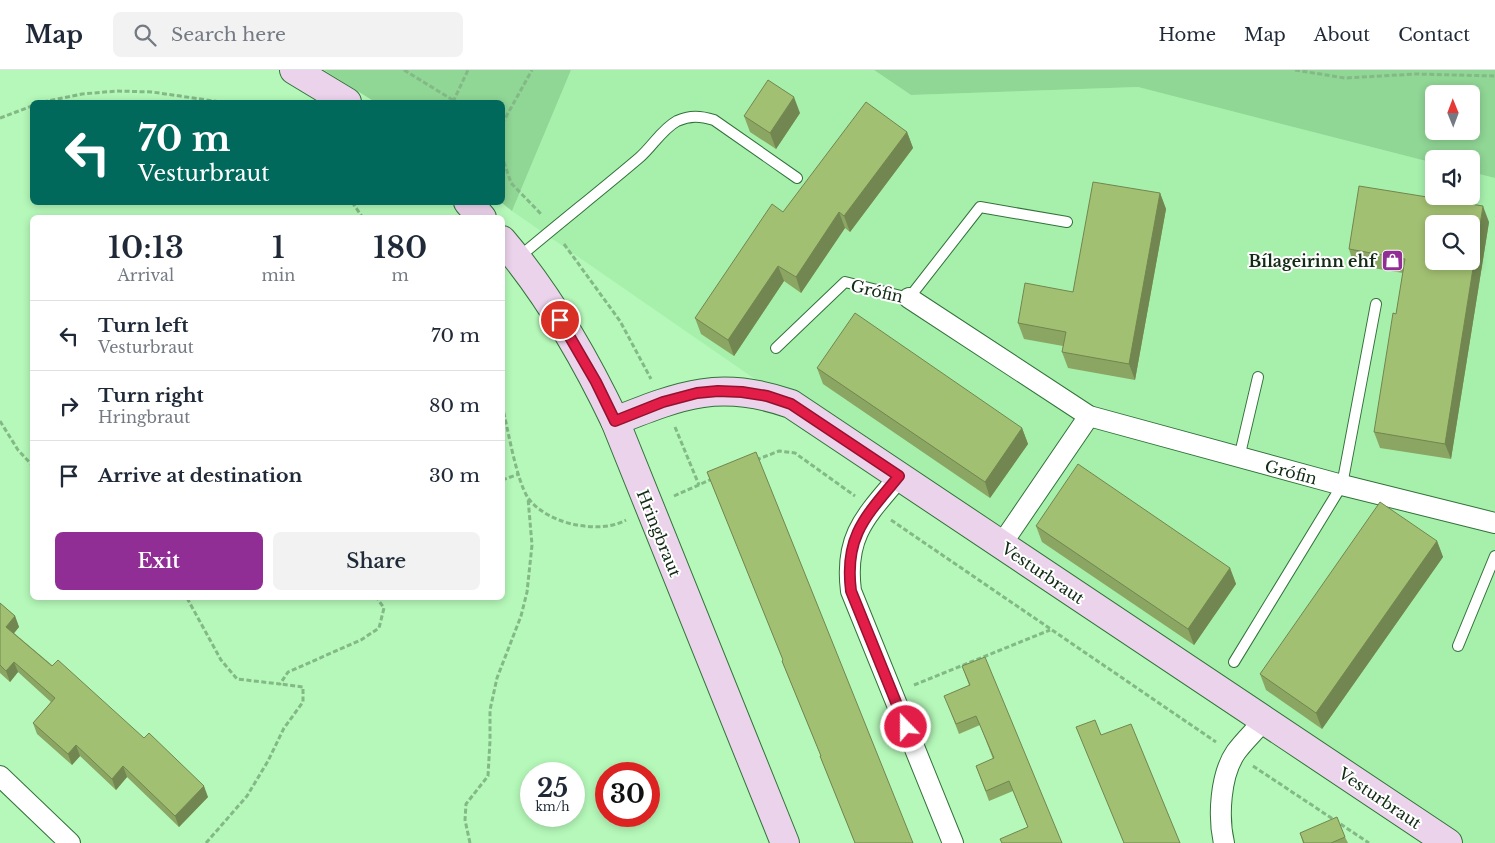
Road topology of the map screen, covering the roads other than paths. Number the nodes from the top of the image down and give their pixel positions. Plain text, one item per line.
1 (294, 70) edge
2 (344, 100) edge
3 (797, 178) dead end
4 (471, 205) edge
5 (479, 215) edge
6 (1067, 222) dead end
7 (510, 249) edge
8 (909, 298) junction
9 (1376, 304) dead end
10 (776, 348) dead end
11 (1258, 377) dead end
12 (1089, 416) junction
13 (615, 421) junction
14 (1239, 458) junction
15 (899, 476) junction
16 (1342, 485) junction
17 (1495, 523) edge
18 (1001, 545) junction
19 (1495, 556) edge
20 (1458, 646) dead end
21 (1234, 662) dead end
22 (1264, 720) junction
23 (0, 776) edge
24 (70, 843) edge
25 (785, 843) edge
26 (953, 843) edge
27 (1224, 843) edge
28 (1448, 843) edge

1 - 2 street
3 - 7 lane
4 - 5 street
6 - 8 lane
7 - 13 street, Hringbraut
8 - 10 lane, Grófin
8 - 12 street, Grófin
9 - 16 lane
11 - 14 lane
12 - 14 street, Grófin
12 - 18 street
13 - 15 street, Vesturbraut
13 - 25 street, Hringbraut
14 - 16 street, Grófin
15 - 18 street, Vesturbraut
15 - 26 street
16 - 17 street, Grófin
16 - 21 lane
18 - 22 street, Vesturbraut
19 - 20 lane
22 - 27 street
22 - 28 street, Vesturbraut
23 - 24 street

